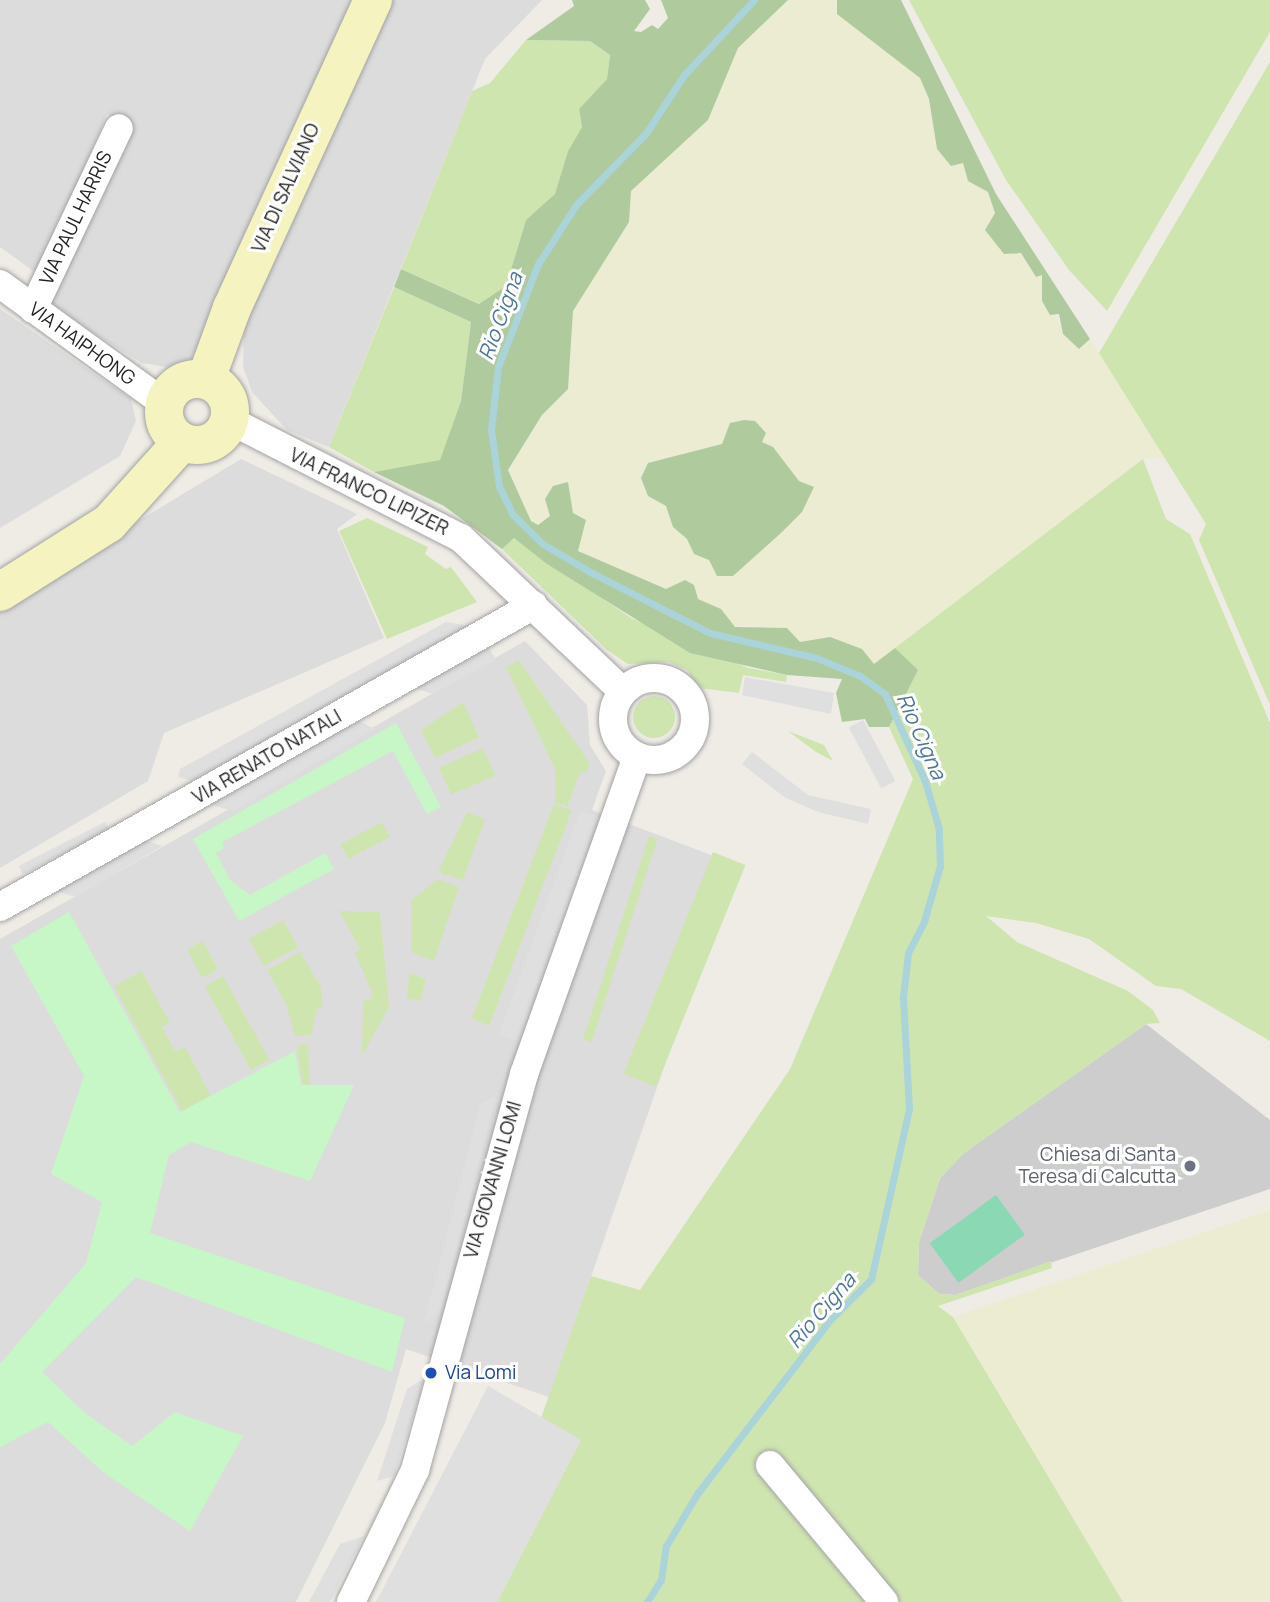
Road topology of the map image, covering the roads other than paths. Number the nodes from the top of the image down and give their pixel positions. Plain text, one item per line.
1 (373, 0) edge
2 (119, 128) dead end
3 (0, 284) edge
4 (33, 309) junction
5 (206, 379) junction
6 (165, 404) junction
7 (229, 420) junction
8 (182, 442) junction
9 (0, 592) edge
10 (534, 605) junction
11 (622, 691) junction
12 (637, 757) junction
13 (0, 907) edge
14 (770, 1465) dead end
15 (351, 1602) edge
16 (884, 1602) edge

1 - 5 street, VIA DI SALVIANO
2 - 4 street, VIA PAUL HARRIS
3 - 4 street, VIA HAIPHONG
4 - 6 street, VIA HAIPHONG
5 - 6 street
5 - 7 street
6 - 8 street
7 - 8 street
7 - 10 street, VIA FRANCO LIPIZER
8 - 9 street
10 - 11 street, VIA FRANCO LIPIZER
10 - 13 street, VIA RENATO NATALI
11 - 12 street
11 - 12 street
12 - 15 street, VIA GIOVANNI LOMI
14 - 16 street

